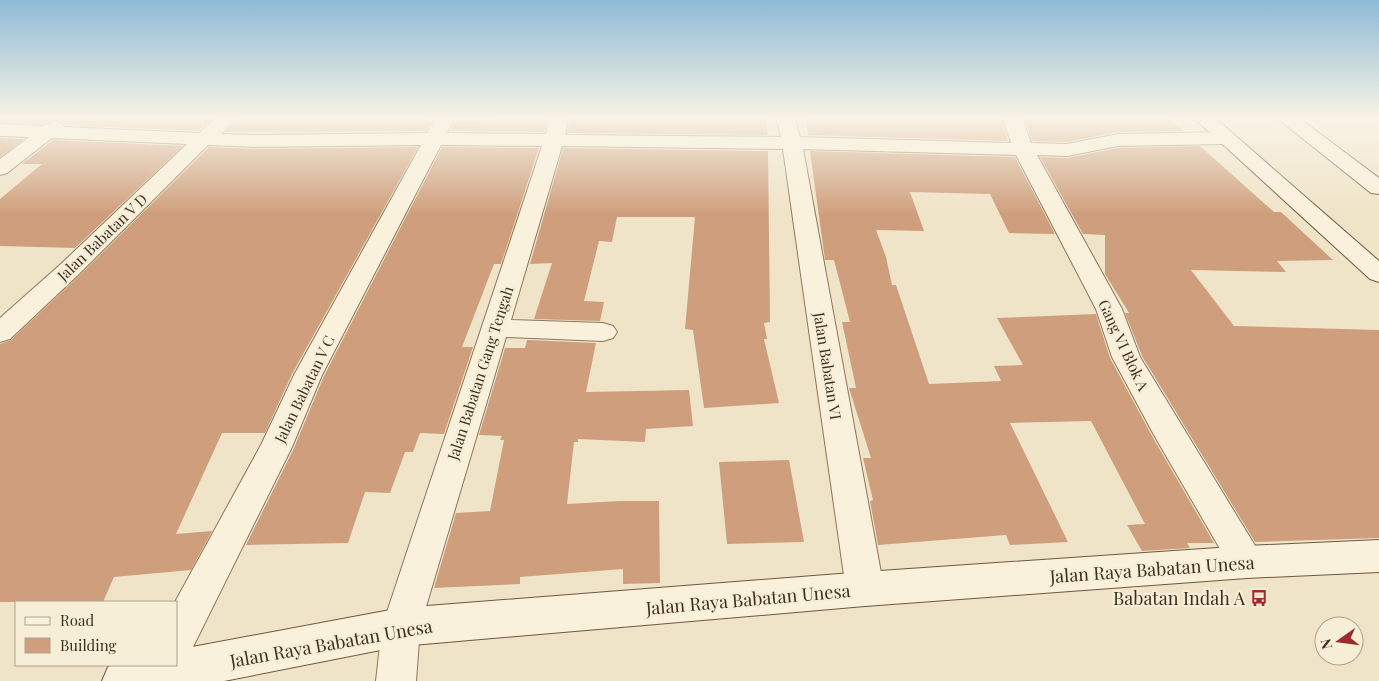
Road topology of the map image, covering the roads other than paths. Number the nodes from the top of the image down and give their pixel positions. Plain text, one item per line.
1 (24, 150) edge
2 (192, 150) edge
3 (428, 150) edge
4 (550, 150) edge
5 (791, 150) edge
6 (1024, 150) edge
7 (1237, 150) edge
8 (1328, 150) edge
9 (0, 169) edge
10 (1379, 188) edge
11 (1379, 274) edge
12 (494, 328) junction
13 (603, 332) dead end
14 (0, 333) edge
15 (1379, 556) edge
16 (1247, 562) junction
17 (865, 589) junction
18 (401, 627) junction
19 (178, 636) edge
20 (148, 673) edge
21 (396, 681) edge

1 - 9 street
2 - 14 street, Jalan Babatan V D
3 - 19 street, Jalan Babatan V C
4 - 12 street, Jalan Babatan Gang Tengah
5 - 17 street, Jalan Babatan VI
6 - 16 street, Gang VI Blok A
7 - 11 street
8 - 10 street
12 - 13 street
12 - 18 street, Jalan Babatan Gang Tengah
15 - 16 street, Jalan Raya Babatan Unesa
16 - 17 street, Jalan Raya Babatan Unesa
17 - 18 street, Jalan Raya Babatan Unesa
18 - 20 street, Jalan Raya Babatan Unesa
18 - 21 street, Jalan Babatan Gang Tengah

